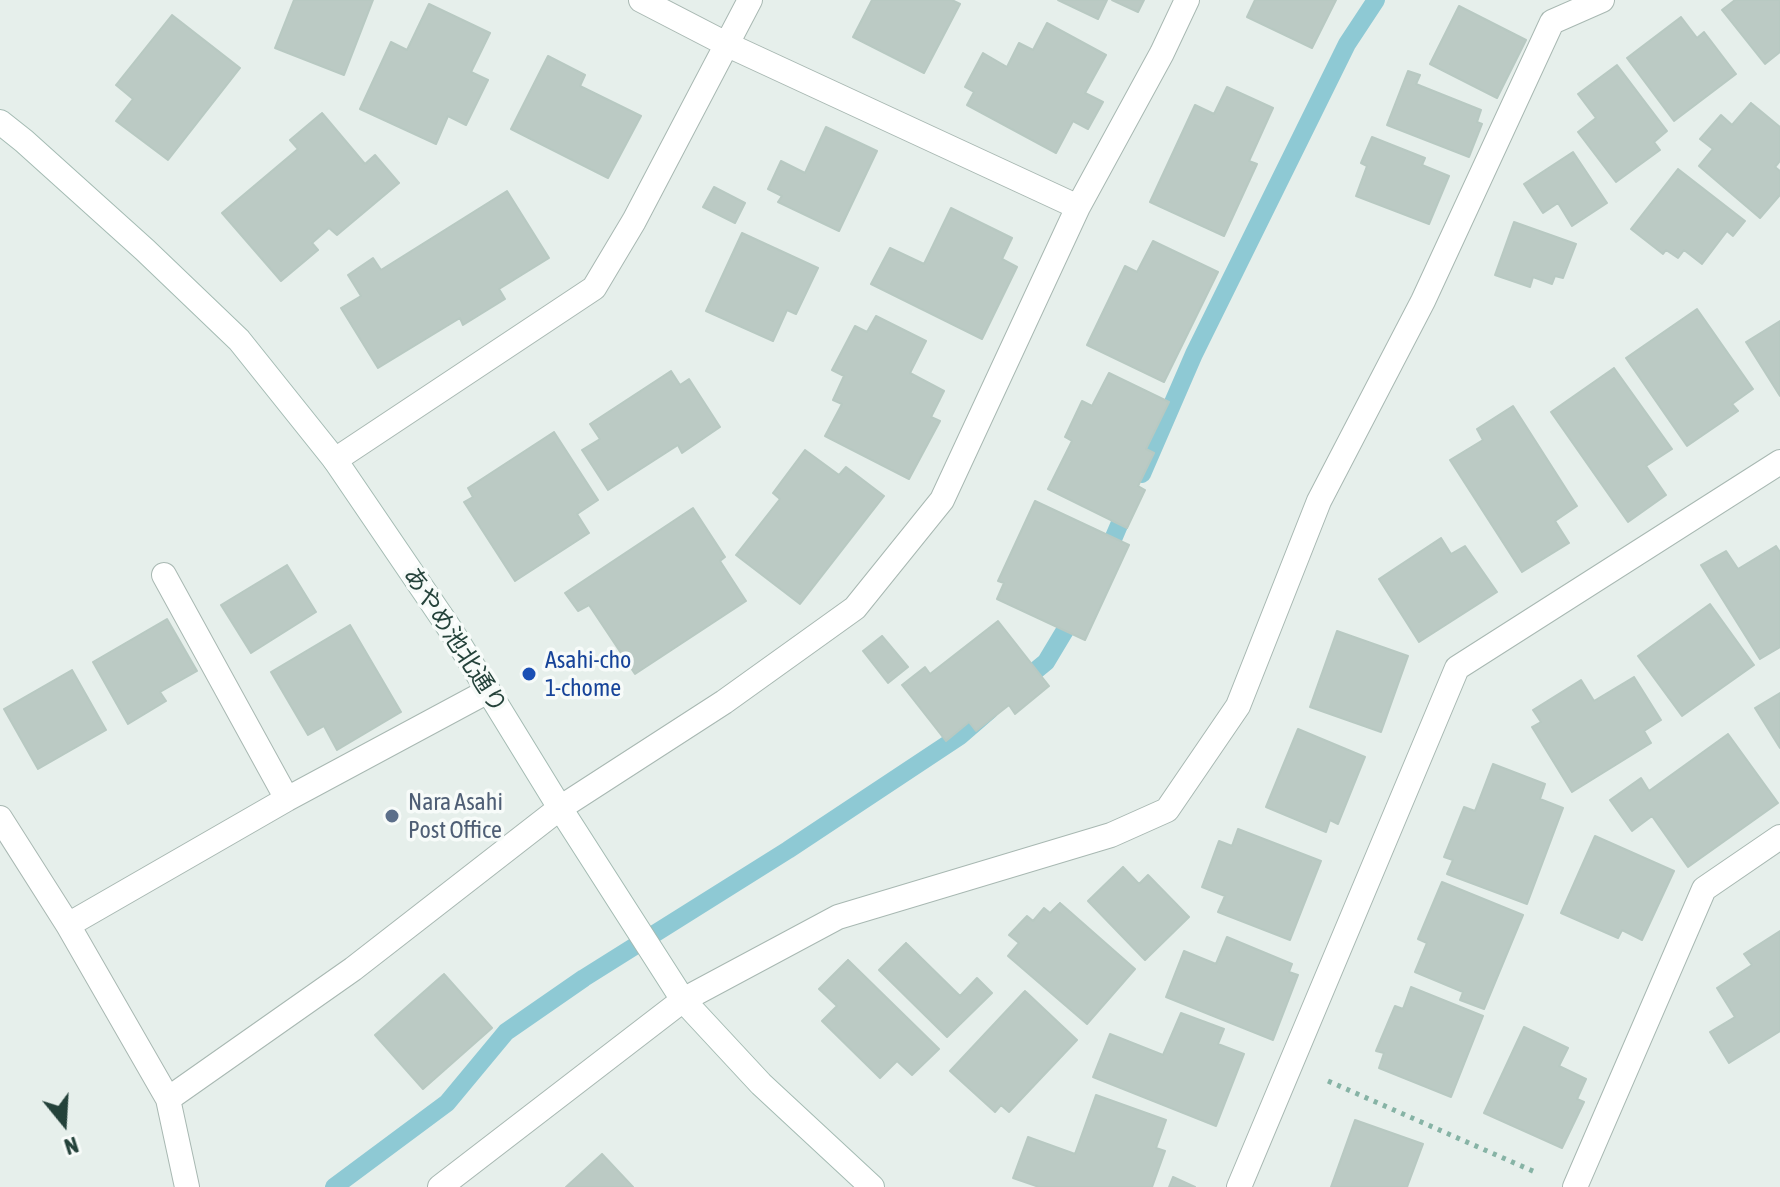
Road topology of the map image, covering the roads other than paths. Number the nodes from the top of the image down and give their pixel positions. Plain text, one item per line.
1 (641, 0) edge
2 (750, 0) edge
3 (1187, 0) edge
4 (1602, 0) edge
5 (728, 45) junction
6 (0, 122) edge
7 (1078, 207) junction
8 (335, 460) junction
9 (1780, 462) edge
10 (164, 575) dead end
11 (488, 691) junction
12 (287, 799) junction
13 (560, 808) junction
14 (0, 818) edge
15 (1780, 837) edge
16 (68, 925) junction
17 (683, 1000) junction
18 (168, 1099) junction
19 (187, 1187) edge
20 (440, 1187) edge
21 (872, 1187) edge
22 (1239, 1187) edge
23 (1575, 1187) edge

1 - 5 street
2 - 5 street
3 - 7 street
4 - 17 street
5 - 7 street
5 - 8 street
6 - 8 street, あやめ池北通り
7 - 13 street
8 - 11 street, あやめ池北通り
9 - 22 street
10 - 12 street
11 - 12 street
11 - 13 street, あやめ池北通り
12 - 16 street
13 - 17 street, あやめ池北通り
13 - 18 street
14 - 16 street
15 - 23 street
16 - 18 street
17 - 20 street
17 - 21 street, あやめ池北通り
18 - 19 street

